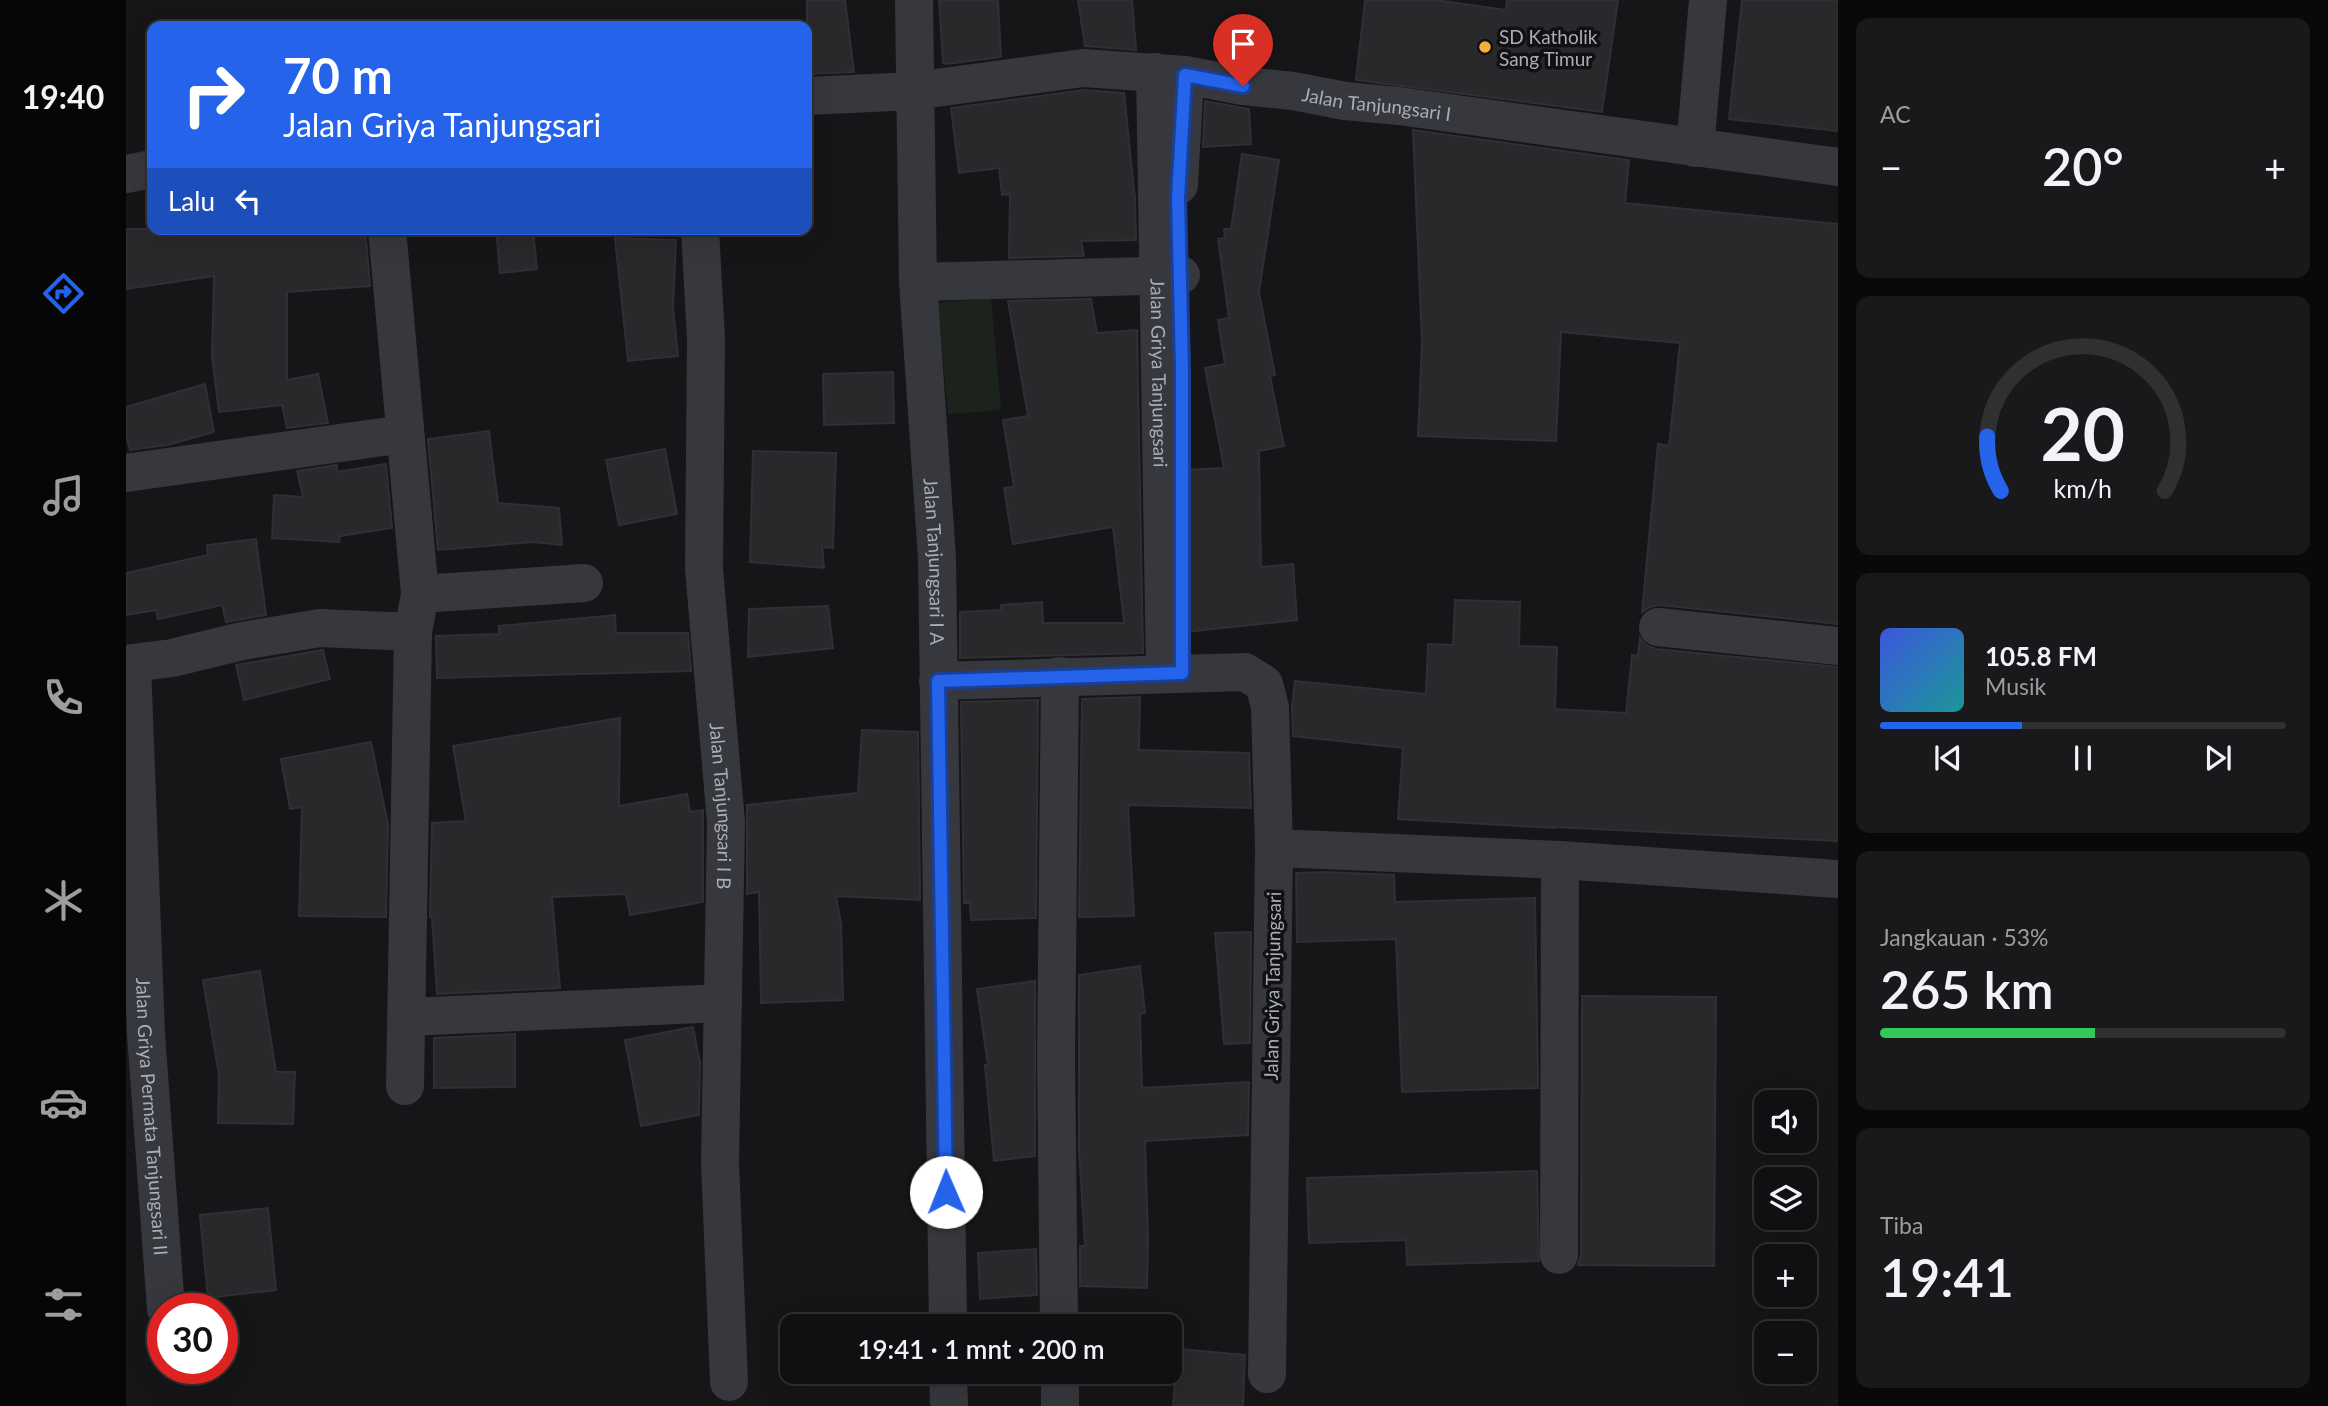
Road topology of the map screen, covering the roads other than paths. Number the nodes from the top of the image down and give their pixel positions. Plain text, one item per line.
1 (914, 0) edge
2 (1708, 0) edge
3 (1170, 74) junction
4 (914, 92) junction
5 (812, 96) edge
6 (1695, 148) junction
7 (1838, 167) edge
8 (147, 170) edge
9 (126, 174) edge
10 (387, 235) edge
11 (700, 235) edge
12 (1169, 275) junction
13 (918, 282) junction
14 (404, 435) junction
15 (126, 473) edge
16 (584, 583) dead end
17 (420, 594) junction
18 (1658, 627) dead end
19 (413, 632) junction
20 (1838, 646) edge
21 (129, 664) edge
22 (1174, 673) junction
23 (1060, 676) junction
24 (938, 681) junction
25 (1274, 848) junction
26 (1560, 860) junction
27 (1838, 879) edge
28 (723, 1003) junction
29 (406, 1017) junction
30 (405, 1086) dead end
31 (1559, 1255) dead end
32 (165, 1293) edge
33 (948, 1314) edge
34 (1059, 1314) edge
35 (1267, 1374) dead end
36 (730, 1382) dead end
37 (948, 1384) edge
38 (1060, 1384) edge
39 (949, 1406) edge
40 (1060, 1406) edge

1 - 4 street, Jalan Tanjungsari I A
2 - 6 street
3 - 4 street, Jalan Tanjungsari I
3 - 6 street, Jalan Tanjungsari I
3 - 12 street, Jalan Griya Tanjungsari
4 - 5 street, Jalan Tanjungsari I
4 - 13 street, Jalan Tanjungsari I A
6 - 7 street, Jalan Tanjungsari I
8 - 9 street
10 - 14 street
11 - 28 street, Jalan Tanjungsari I B
12 - 13 street
12 - 22 street, Jalan Griya Tanjungsari
13 - 24 street, Jalan Tanjungsari I A
14 - 15 street
14 - 17 street
16 - 17 street
17 - 19 street
18 - 20 street
19 - 21 street, Jalan Griya Permata Tanjungsari II
19 - 29 street
21 - 32 street, Jalan Griya Permata Tanjungsari II
22 - 23 street, Jalan Griya Tanjungsari
22 - 25 street, Jalan Griya Tanjungsari
23 - 24 street, Jalan Griya Tanjungsari
23 - 34 street
24 - 33 street, Jalan Tanjungsari I A
25 - 26 street
25 - 35 street, Jalan Griya Tanjungsari
26 - 27 street
26 - 31 street
28 - 29 street
28 - 36 street, Jalan Tanjungsari I B
29 - 30 street
37 - 39 street
38 - 40 street

